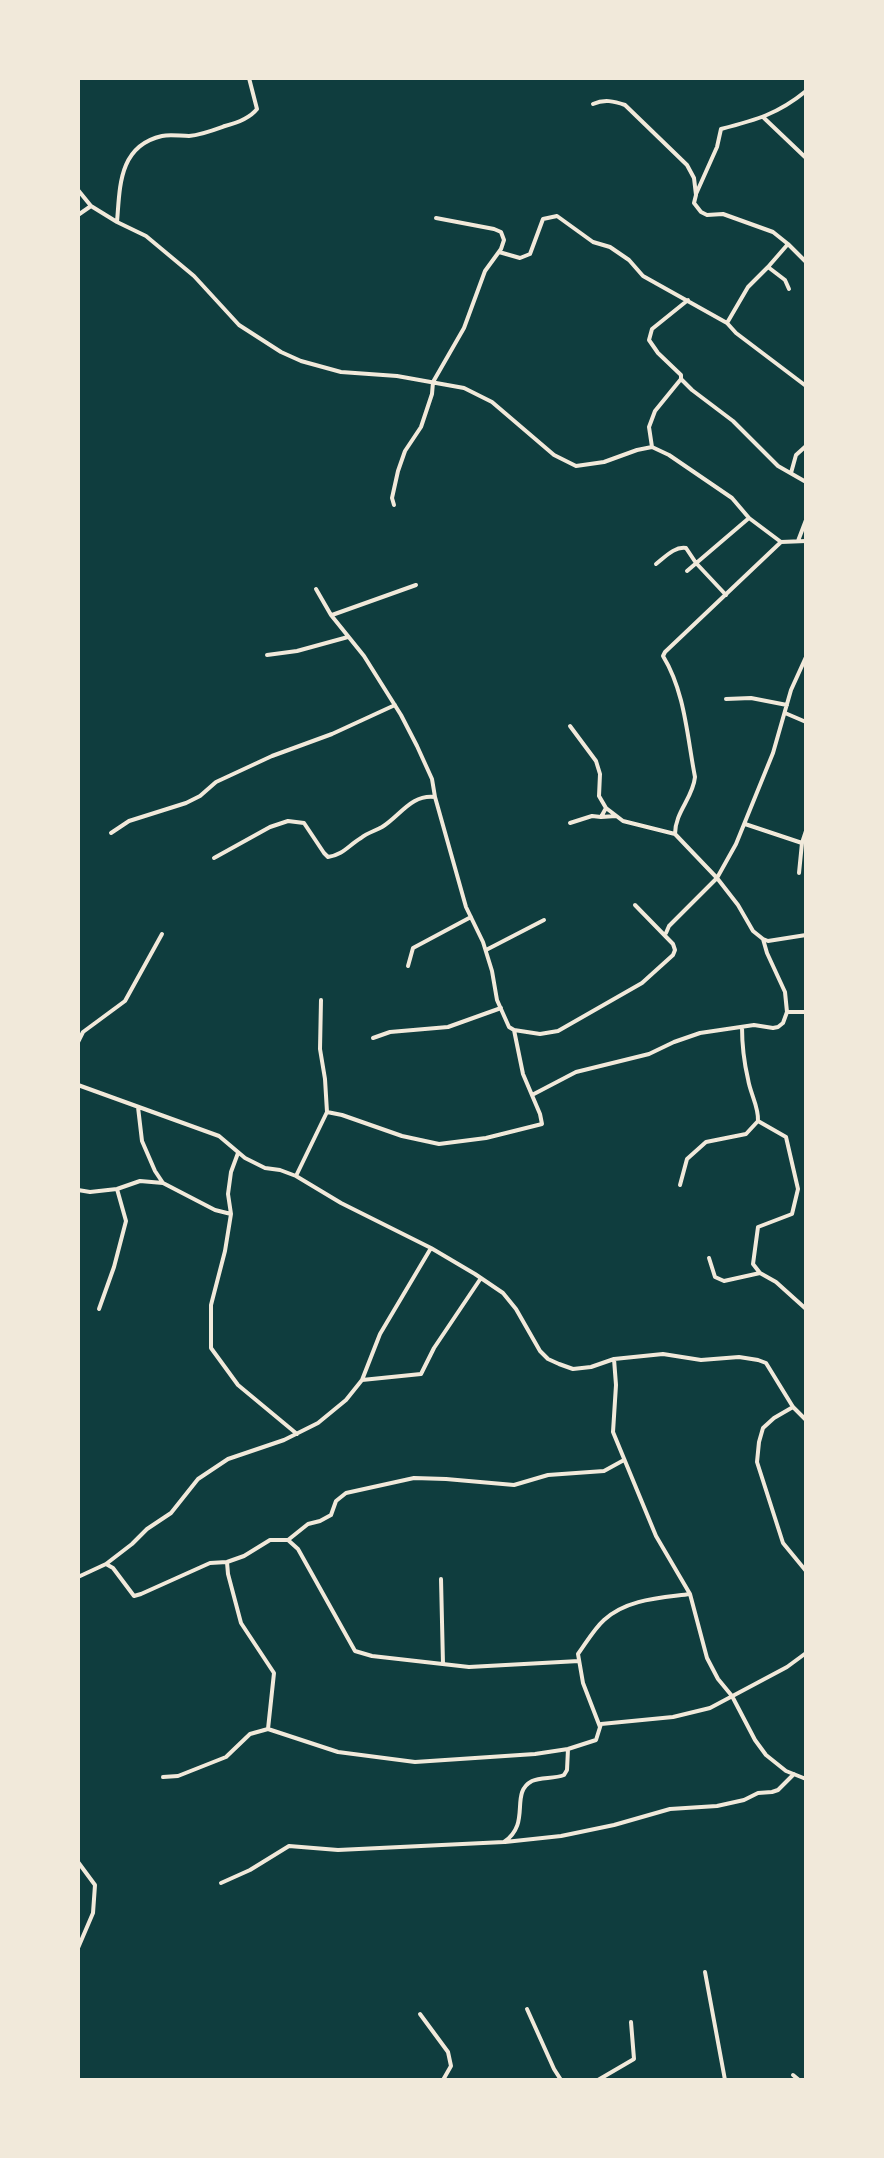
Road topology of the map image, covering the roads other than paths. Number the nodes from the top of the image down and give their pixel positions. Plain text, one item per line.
1 (249, 78) edge
2 (806, 91) edge
3 (593, 104) dead end
4 (764, 118) junction
5 (806, 158) edge
6 (78, 190) edge
7 (696, 195) junction
8 (91, 206) junction
9 (78, 214) edge
10 (436, 218) dead end
11 (117, 222) junction
12 (788, 244) junction
13 (499, 252) junction
14 (806, 262) edge
15 (768, 267) junction
16 (789, 290) dead end
17 (688, 300) junction
18 (727, 323) junction
19 (681, 379) junction
20 (433, 382) junction
21 (806, 386) edge
22 (806, 446) edge
23 (652, 447) junction
24 (791, 473) junction
25 (806, 482) edge
26 (394, 505) dead end
27 (749, 518) junction
28 (806, 520) edge
29 (798, 541) junction
30 (806, 541) edge
31 (781, 542) junction
32 (696, 563) junction
33 (656, 564) dead end
34 (687, 571) dead end
35 (416, 585) dead end
36 (316, 590) dead end
37 (726, 595) junction
38 (332, 615) junction
39 (348, 638) junction
40 (267, 655) dead end
41 (806, 657) edge
42 (726, 699) dead end
43 (394, 705) junction
44 (787, 705) junction
45 (785, 713) junction
46 (806, 722) edge
47 (570, 726) dead end
48 (435, 797) junction
49 (606, 808) junction
50 (616, 816) junction
51 (601, 817) junction
52 (570, 823) dead end
53 (745, 824) junction
54 (806, 831) edge
55 (111, 833) dead end
56 (675, 834) junction
57 (802, 843) junction
58 (214, 858) dead end
59 (799, 873) dead end
60 (717, 878) junction
61 (635, 905) dead end
62 (471, 917) junction
63 (544, 920) dead end
64 (162, 934) dead end
65 (666, 934) junction
66 (806, 935) edge
67 (763, 939) junction
68 (486, 950) junction
69 (408, 966) dead end
70 (321, 1000) dead end
71 (501, 1008) junction
72 (788, 1012) junction
73 (806, 1012) edge
74 (742, 1027) junction
75 (514, 1030) junction
76 (373, 1038) dead end
77 (78, 1042) edge
78 (78, 1085) edge
79 (532, 1095) junction
80 (138, 1107) junction
81 (327, 1112) junction
82 (758, 1121) junction
83 (238, 1153) junction
84 (296, 1176) junction
85 (164, 1183) junction
86 (680, 1185) dead end
87 (117, 1189) junction
88 (78, 1190) edge
89 (231, 1214) junction
90 (431, 1248) junction
91 (709, 1258) dead end
92 (760, 1273) junction
93 (481, 1278) junction
94 (99, 1309) dead end
95 (806, 1309) edge
96 (614, 1359) junction
97 (363, 1380) junction
98 (794, 1407) junction
99 (806, 1420) edge
100 (297, 1434) junction
101 (624, 1460) junction
102 (288, 1540) junction
103 (227, 1562) junction
104 (106, 1564) junction
105 (806, 1571) edge
106 (78, 1577) edge
107 (441, 1579) dead end
108 (690, 1594) junction
109 (806, 1653) edge
110 (579, 1661) junction
111 (443, 1664) junction
112 (732, 1696) junction
113 (600, 1728) junction
114 (268, 1729) junction
115 (568, 1749) junction
116 (794, 1773) junction
117 (163, 1777) dead end
118 (806, 1779) edge
119 (504, 1842) junction
120 (78, 1862) edge
121 (221, 1882) dead end
122 (78, 1948) edge
123 (705, 1972) dead end
124 (527, 2009) dead end
125 (420, 2014) dead end
126 (631, 2022) dead end
127 (793, 2075) dead end
128 (443, 2080) edge
129 (561, 2080) edge
130 (598, 2080) edge
131 (725, 2080) edge
132 (799, 2080) edge

1 - 11 street
2 - 4 street
3 - 7 street
4 - 5 street
4 - 7 street
6 - 8 street
7 - 12 street
8 - 9 street
8 - 11 street
10 - 13 street
11 - 20 street
12 - 14 street
12 - 15 street
13 - 17 street
13 - 20 street
15 - 16 street
15 - 18 street
17 - 18 street
17 - 19 street
18 - 21 street
19 - 23 street
19 - 24 street
20 - 23 street
20 - 26 street
22 - 24 street
23 - 27 street
24 - 25 street
27 - 31 street
27 - 32 street
28 - 29 street
29 - 30 street
29 - 31 street
31 - 37 street
32 - 33 street
32 - 34 street
32 - 37 street
35 - 38 street
36 - 38 street
37 - 56 street
38 - 39 street
39 - 40 street
39 - 43 street
41 - 44 street
42 - 44 street
43 - 48 street
43 - 55 street
44 - 45 street
45 - 46 street
45 - 53 street
47 - 49 street
48 - 58 street
48 - 62 street
49 - 50 street
49 - 51 street
50 - 51 street
50 - 56 street
51 - 52 street
53 - 57 street
53 - 60 street
54 - 57 street
56 - 60 street
57 - 59 street
60 - 65 street
60 - 67 street
61 - 65 street
62 - 68 street
62 - 69 street
63 - 68 street
64 - 77 street
65 - 75 street
66 - 67 street
67 - 72 street
68 - 71 street
70 - 81 street
71 - 75 street
71 - 76 street
72 - 73 street
72 - 74 street
74 - 79 street
74 - 82 street
75 - 79 street
78 - 80 street
79 - 81 street
80 - 83 street
80 - 85 street
81 - 84 street
82 - 86 street
82 - 92 street
83 - 84 street
83 - 89 street
84 - 90 street
85 - 87 street
85 - 89 street
87 - 88 street
87 - 94 street
89 - 100 street
90 - 93 street
90 - 97 street
91 - 92 street
92 - 95 street
93 - 96 street
93 - 97 street
96 - 98 street
96 - 101 street
97 - 100 street
98 - 99 street
98 - 105 street
100 - 104 street
101 - 102 street
101 - 108 street
102 - 103 street
102 - 111 street
103 - 104 street
103 - 114 street
104 - 106 street
107 - 111 street
108 - 110 street
108 - 112 street
109 - 112 street
110 - 111 street
110 - 113 street
112 - 113 street
112 - 116 street
113 - 115 street
114 - 115 street
114 - 117 street
115 - 119 street
116 - 118 street
116 - 119 street
119 - 121 street
120 - 122 street
123 - 131 street
124 - 129 street
125 - 128 street
126 - 130 street
127 - 132 street

